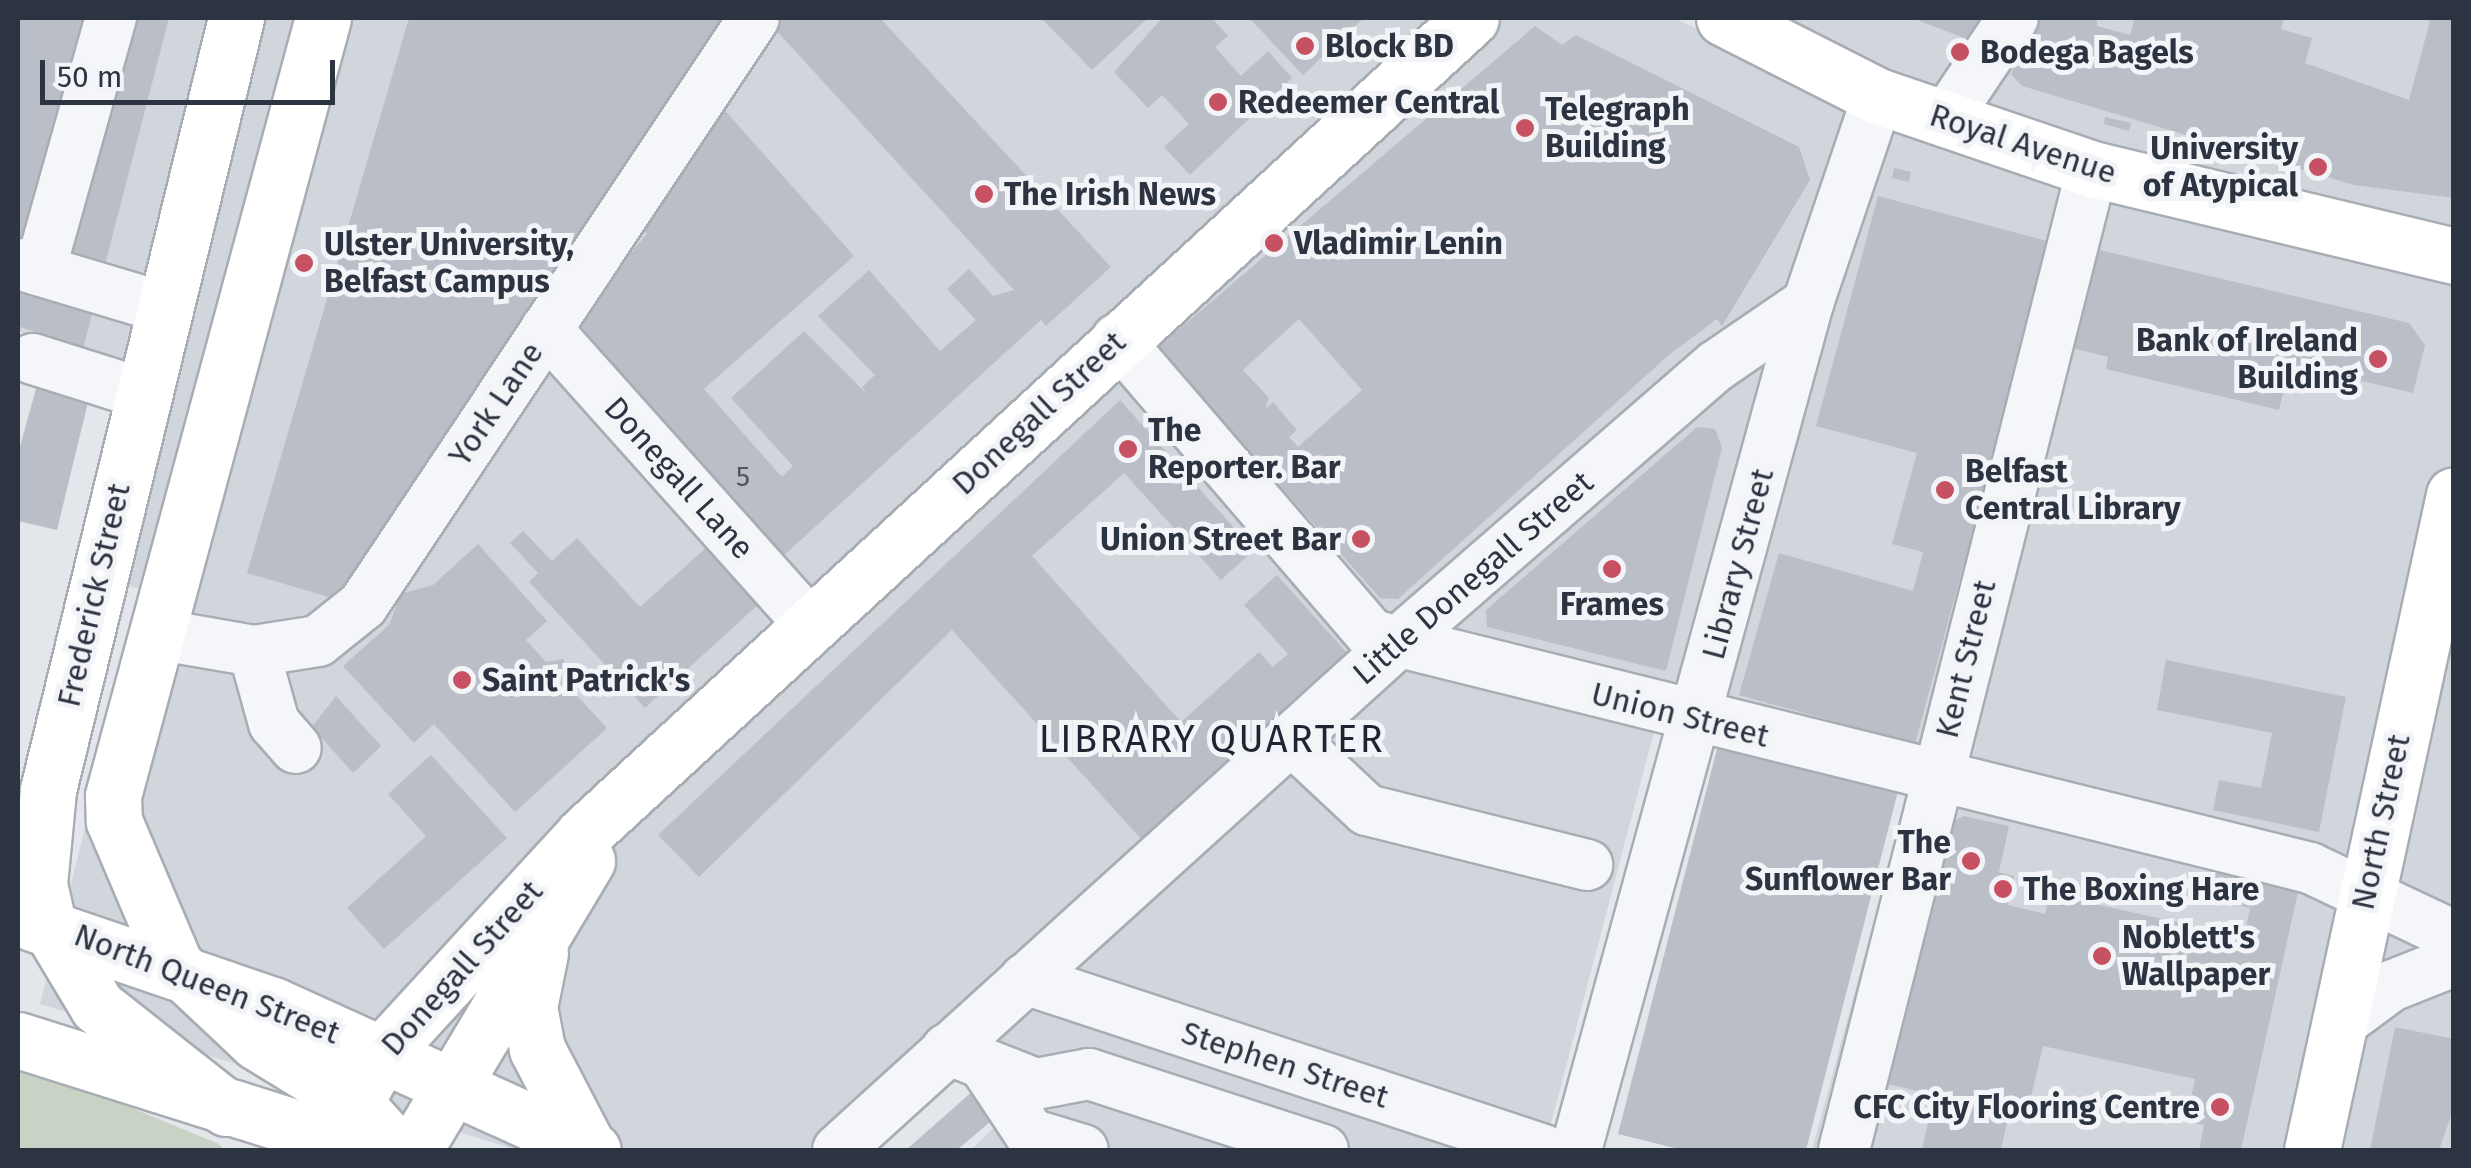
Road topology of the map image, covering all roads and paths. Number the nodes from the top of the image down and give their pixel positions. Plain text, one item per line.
1 (112, 18) edge
2 (236, 18) edge
3 (323, 18) edge
4 (754, 18) edge
5 (1724, 18) edge
6 (2013, 18) edge
7 (1453, 26) edge
8 (1878, 96) junction
9 (1944, 120) junction
10 (2092, 169) junction
11 (2454, 256) edge
12 (29, 267) edge
13 (1808, 302) junction
14 (161, 307) junction
15 (546, 329) junction
16 (1117, 339) junction
17 (33, 360) dead end
18 (141, 393) junction
19 (2454, 495) edge
20 (2445, 568) edge
21 (812, 626) junction
22 (156, 634) junction
23 (1396, 644) junction
24 (254, 651) junction
25 (1696, 719) junction
26 (1291, 739) junction
27 (296, 748) dead end
28 (1936, 779) junction
29 (33, 810) edge
30 (614, 816) junction
31 (1587, 865) dead end
32 (2366, 894) junction
33 (33, 923) edge
34 (543, 935) junction
35 (2454, 936) edge
36 (2454, 961) edge
37 (175, 965) junction
38 (1025, 979) junction
39 (2338, 1025) junction
40 (18, 1040) edge
41 (382, 1054) junction
42 (967, 1059) junction
43 (447, 1085) junction
44 (226, 1108) junction
45 (346, 1136) edge
46 (397, 1150) edge
47 (414, 1150) edge
48 (591, 1150) edge
49 (838, 1150) edge
50 (1083, 1150) edge
51 (1323, 1150) edge
52 (1544, 1150) edge
53 (1576, 1150) edge
54 (1844, 1150) edge
55 (2312, 1150) edge

1 - 12 street
2 - 14 main road, Frederick Street
3 - 22 main road, Frederick Street
4 - 15 street, York Lane
5 - 8 main road, Royal Avenue
6 - 9 street
7 - 16 main road, Donegall Street
8 - 9 main road, Royal Avenue
8 - 13 street, Library Street
9 - 10 main road, Royal Avenue
10 - 11 main road, Royal Avenue
10 - 28 street, Kent Street
12 - 14 street
13 - 23 street, Little Donegall Street
13 - 25 street, Library Street
14 - 18 main road, Frederick Street
15 - 21 street, Donegall Lane
15 - 24 street, York Lane
16 - 21 main road, Donegall Street
16 - 23 street, Union Street
17 - 18 street
18 - 29 main road, Frederick Street
19 - 20 main road, North Street
20 - 32 main road, North Street
21 - 30 main road, Donegall Street
22 - 24 street, York Lane
22 - 37 main road, Frederick Street
23 - 25 street, Union Street
23 - 26 street, Little Donegall Street
24 - 27 street
25 - 28 street, Union Street
25 - 53 street, Library Street
26 - 31 street
26 - 38 street, Little Donegall Street
28 - 32 street, Union Street
28 - 54 street, Kent Street
29 - 33 main road, Frederick Street
30 - 34 main road, Donegall Street
30 - 41 main road, Donegall Street
32 - 35 street, Union Street
32 - 39 main road, North Street
33 - 37 main road, North Queen Street
33 - 44 main road, Frederick Street
34 - 43 main road, Donegall Street
34 - 48 main road
36 - 39 street
37 - 41 main road, North Queen Street
37 - 45 main road
38 - 42 street, Little Donegall Street
38 - 52 street, Stephen Street
39 - 55 main road, North Street
40 - 44 main road
41 - 43 main road, North Queen Street
41 - 45 main road, Donegall Street
42 - 49 street, Little Donegall Street
42 - 50 street
42 - 51 street
43 - 47 main road, Donegall Street
43 - 48 main road, North Queen Street
44 - 45 main road
45 - 46 main road

